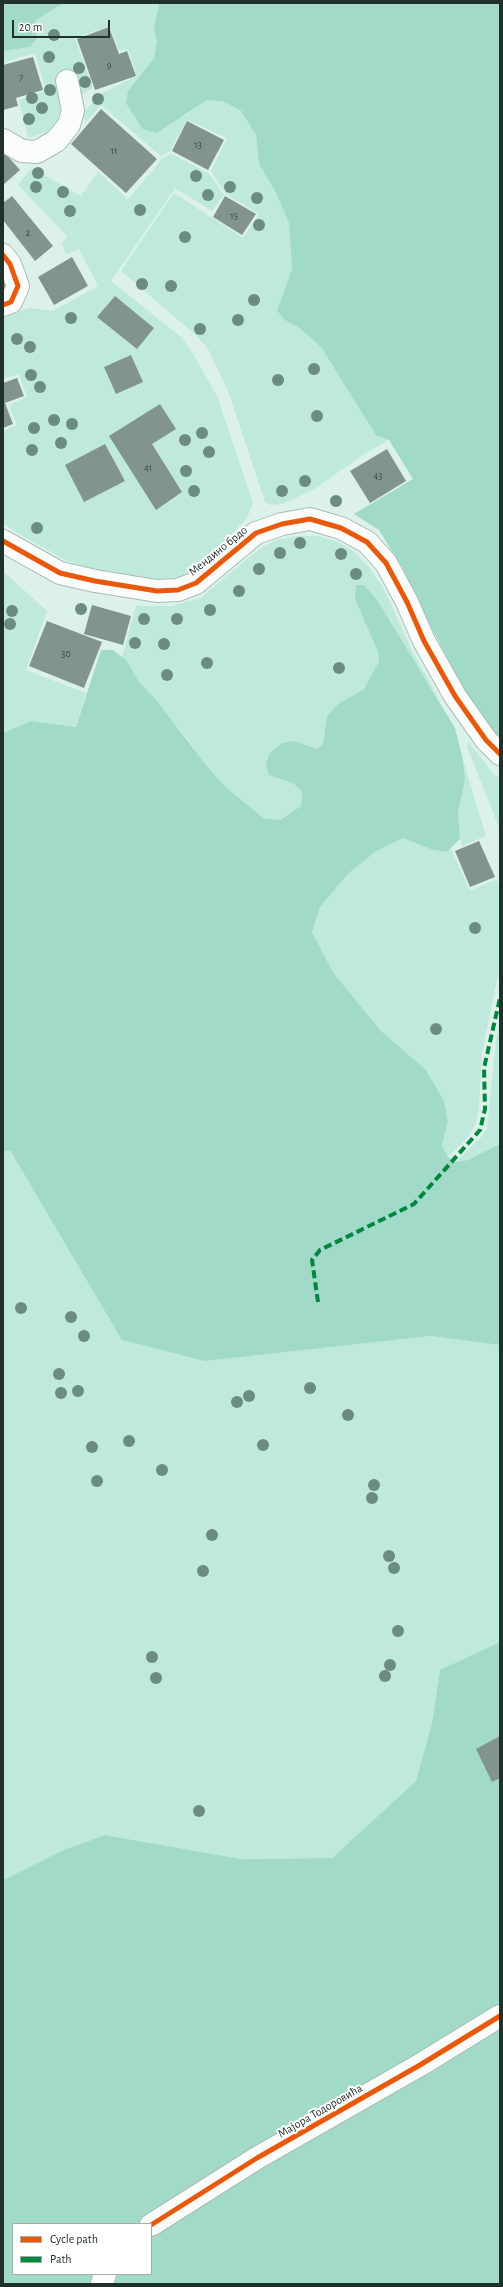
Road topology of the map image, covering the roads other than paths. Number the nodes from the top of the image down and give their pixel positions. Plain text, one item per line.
1 (67, 81) dead end
2 (3, 140) edge
3 (3, 255) edge
4 (3, 305) edge
5 (3, 541) edge
6 (500, 754) edge
7 (500, 2016) edge
8 (152, 2224) edge

1 - 2 street
3 - 4 street
5 - 6 street, Мендино брдо
7 - 8 street, Мајора Тодоровића

